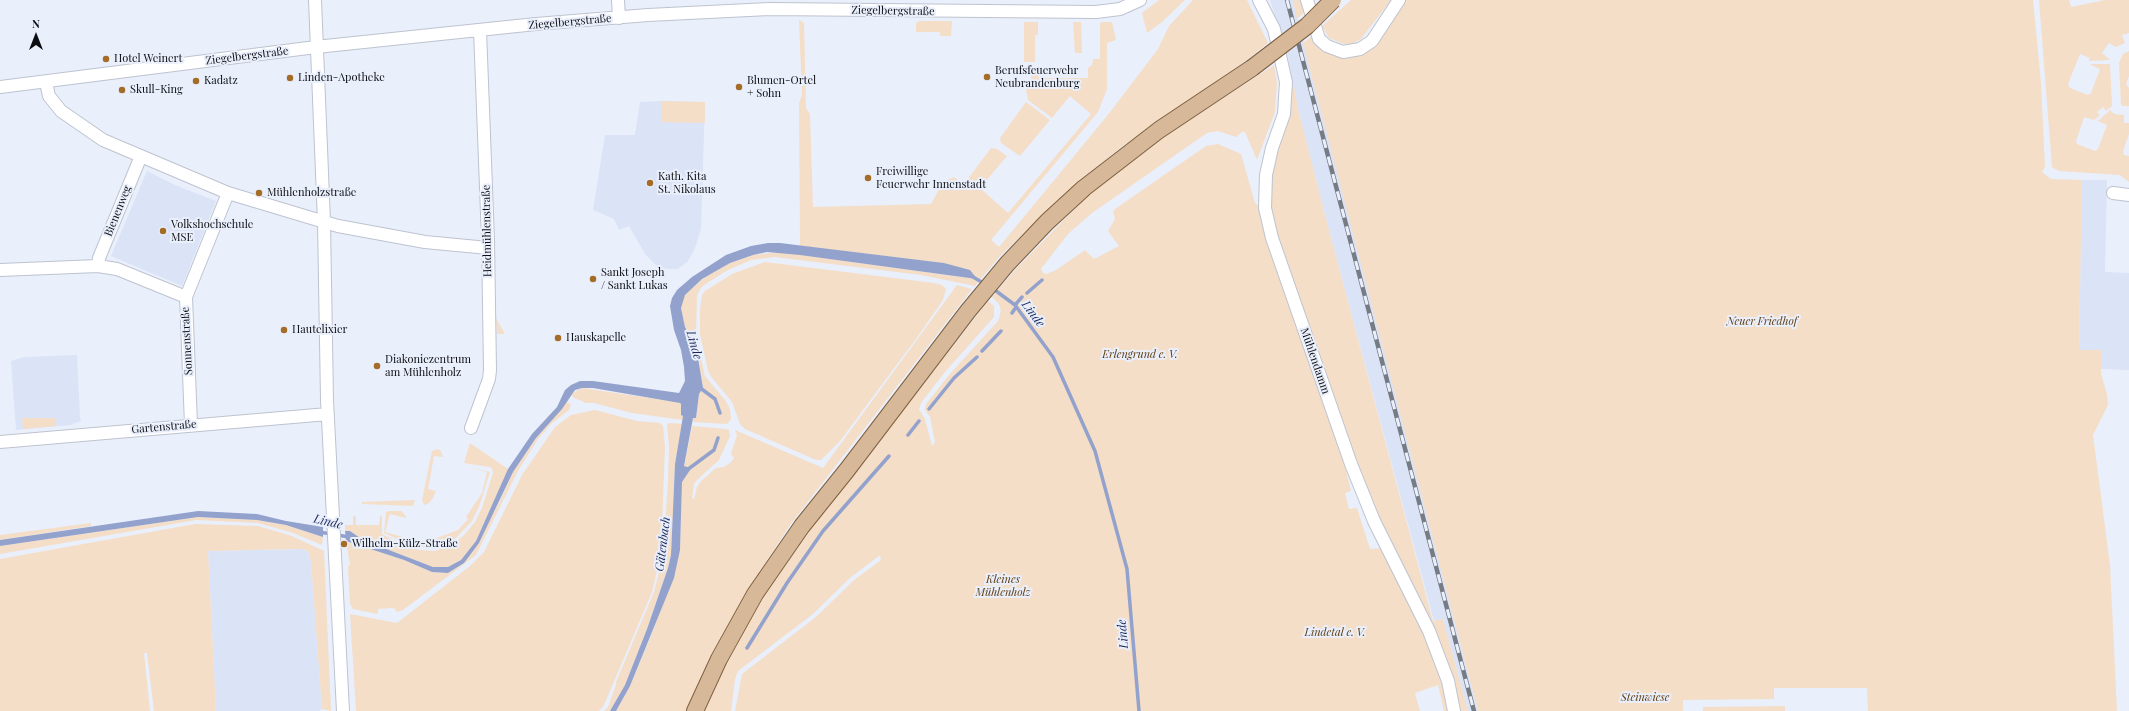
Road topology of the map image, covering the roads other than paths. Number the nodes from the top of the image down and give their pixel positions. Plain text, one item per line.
1 (315, 0) edge
2 (618, 0) edge
3 (1140, 0) edge
4 (1259, 0) edge
5 (1307, 0) edge
6 (1333, 0) edge
7 (1399, 0) edge
8 (949, 6) edge
9 (619, 18) junction
10 (480, 30) junction
11 (316, 47) junction
12 (46, 82) junction
13 (0, 87) edge
14 (140, 156) junction
15 (228, 193) junction
16 (2113, 193) dead end
17 (2129, 196) edge
18 (324, 222) junction
19 (488, 248) junction
20 (98, 266) junction
21 (0, 270) edge
22 (186, 297) junction
23 (328, 414) junction
24 (191, 425) junction
25 (471, 428) dead end
26 (0, 442) edge
27 (343, 711) edge
28 (695, 711) edge
29 (1454, 711) edge

1 - 11 street
2 - 9 street
3 - 8 street, Ziegelbergstraße
4 - 29 street, Mühlendamm
5 - 7 street
6 - 28 main road, bridge
8 - 9 street, Ziegelbergstraße
9 - 10 street, Ziegelbergstraße
10 - 11 street, Ziegelbergstraße
10 - 19 street, Heidmühlenstraße
11 - 12 street, Ziegelbergstraße
11 - 18 street
12 - 13 street, Ziegelbergstraße
12 - 14 street
14 - 15 street
14 - 20 street, Bienenweg
15 - 18 street
15 - 22 street, Sonnenstraße
16 - 17 street
18 - 19 street
18 - 23 street
19 - 25 street, Heidmühlenstraße
20 - 21 street
20 - 22 street
22 - 24 street, Sonnenstraße
23 - 24 street, Gartenstraße
23 - 27 street
24 - 26 street, Gartenstraße

